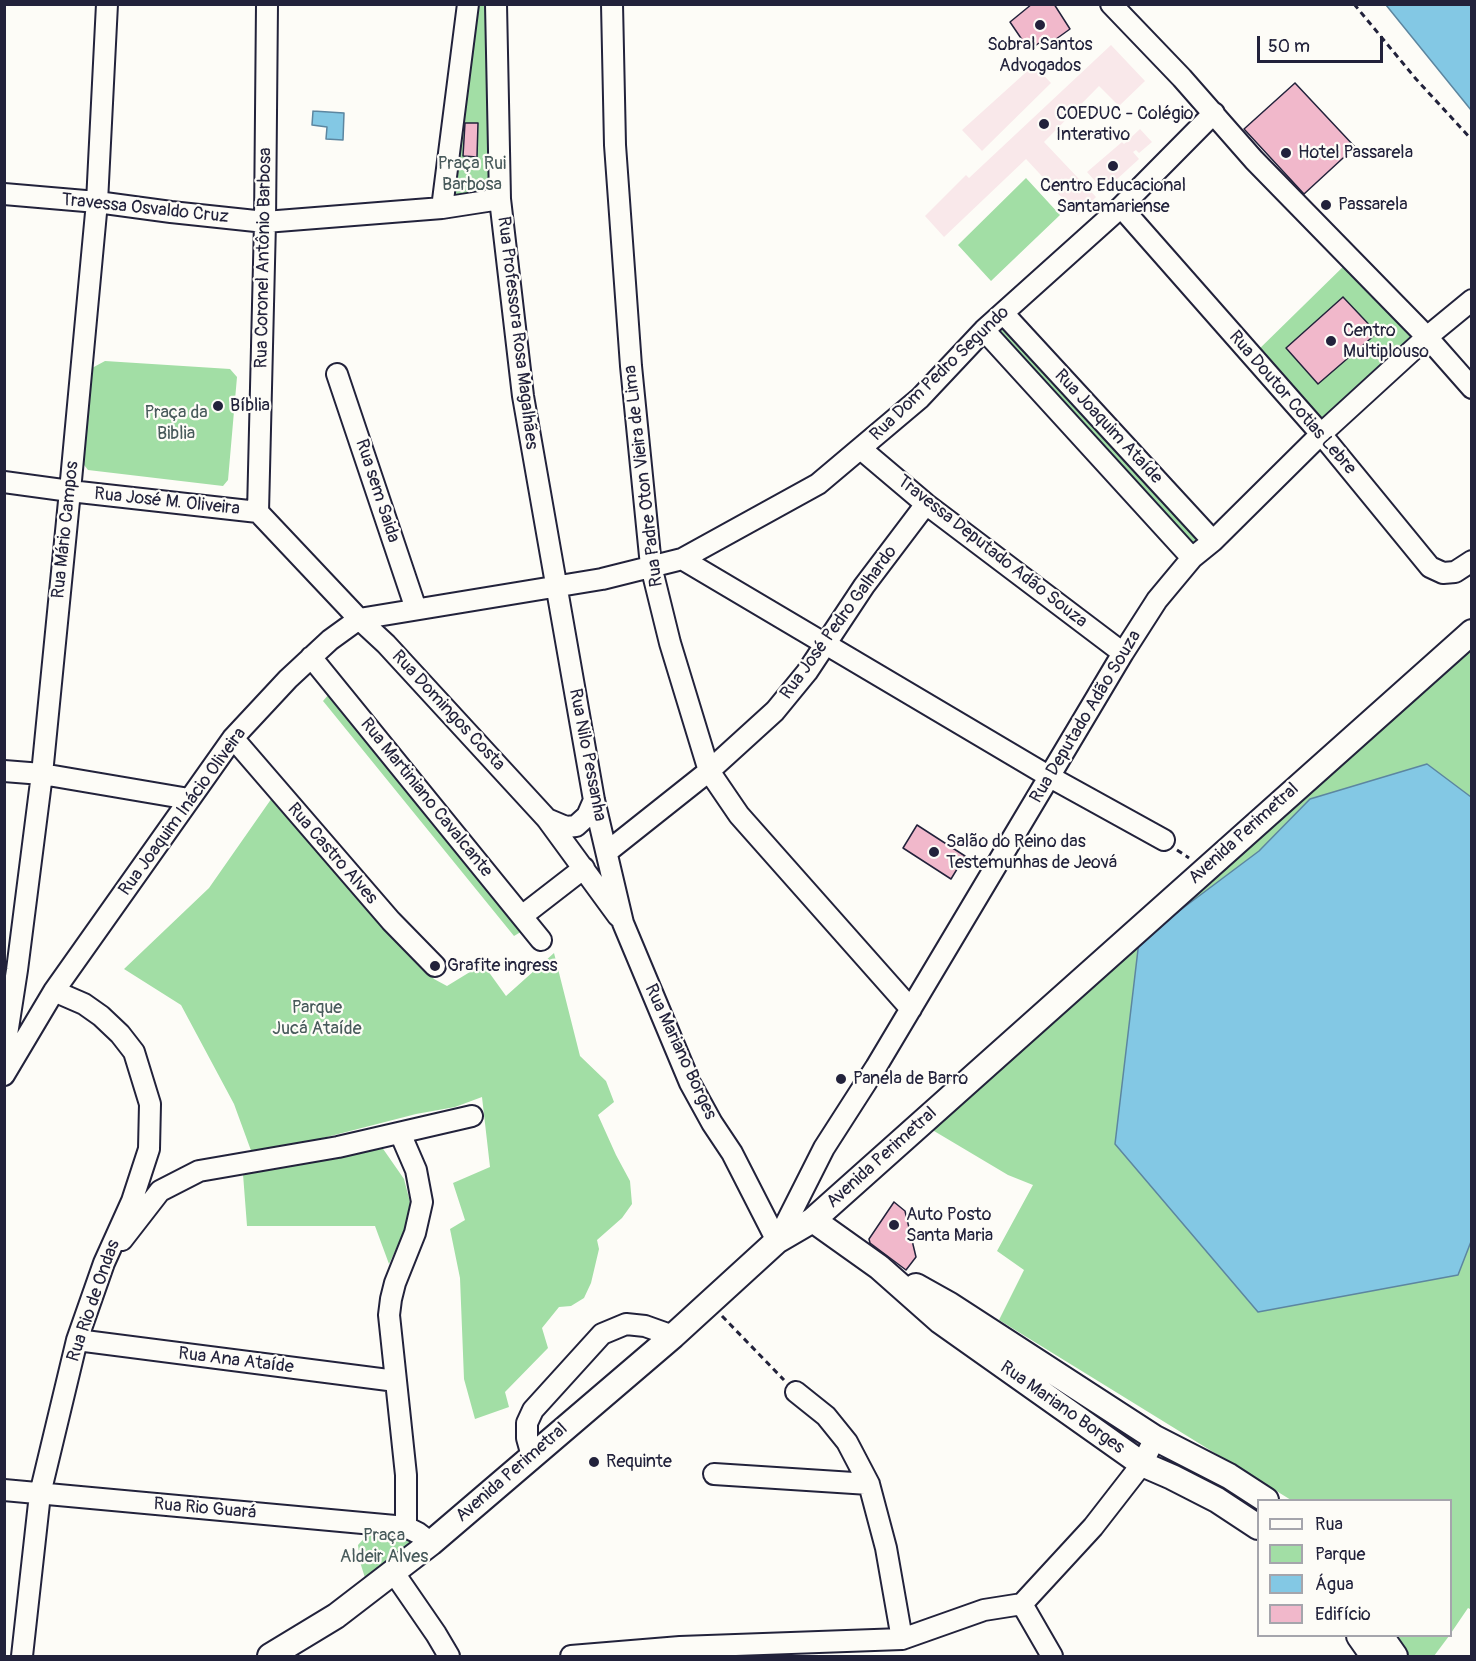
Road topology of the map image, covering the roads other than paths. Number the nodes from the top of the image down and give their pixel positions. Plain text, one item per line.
1 (107, 4) edge
2 (267, 4) edge
3 (468, 4) edge
4 (496, 4) edge
5 (612, 4) edge
6 (1111, 4) edge
7 (1214, 113) junction
8 (4, 194) edge
9 (500, 199) junction
10 (97, 202) junction
11 (1121, 207) junction
12 (442, 208) junction
13 (265, 222) junction
14 (1472, 300) edge
15 (1003, 313) junction
16 (984, 330) junction
17 (1427, 337) junction
18 (337, 374) dead end
19 (1472, 388) edge
20 (1322, 434) junction
21 (861, 449) junction
22 (4, 482) edge
23 (70, 491) junction
24 (926, 504) junction
25 (258, 512) junction
26 (1213, 541) junction
27 (1192, 558) junction
28 (682, 559) junction
29 (1472, 561) edge
30 (651, 566) junction
31 (556, 587) junction
32 (416, 609) junction
33 (359, 619) junction
34 (1472, 632) edge
35 (825, 645) junction
36 (1123, 653) junction
37 (311, 657) junction
38 (233, 738) junction
39 (4, 771) edge
40 (709, 771) junction
41 (42, 774) junction
42 (1050, 777) junction
43 (189, 799) junction
44 (594, 800) junction
45 (547, 819) junction
46 (1164, 840) road end
47 (607, 852) junction
48 (584, 868) junction
49 (522, 916) junction
50 (623, 923) junction
51 (541, 940) dead end
52 (435, 966) dead end
53 (54, 991) junction
54 (911, 1009) junction
55 (4, 1054) edge
56 (4, 1075) edge
57 (472, 1116) dead end
58 (400, 1133) junction
59 (813, 1220) junction
60 (777, 1241) junction
61 (104, 1263) junction
62 (879, 1267) junction
63 (673, 1336) junction
64 (77, 1340) junction
65 (396, 1381) junction
66 (796, 1392) road end
67 (1155, 1438) junction
68 (532, 1456) junction
69 (1142, 1464) junction
70 (714, 1474) dead end
71 (869, 1484) junction
72 (4, 1490) edge
73 (40, 1494) junction
74 (1264, 1499) edge
75 (1257, 1526) edge
76 (406, 1527) junction
77 (431, 1543) junction
78 (394, 1573) junction
79 (1022, 1604) junction
80 (1360, 1637) edge
81 (1382, 1637) edge
82 (902, 1639) junction
83 (681, 1652) edge
84 (19, 1656) edge
85 (270, 1656) edge
86 (449, 1656) edge
87 (571, 1656) edge
88 (1052, 1656) edge
89 (1373, 1656) edge
90 (1395, 1656) edge

1 - 10 street, Rua Mário Campos
2 - 13 street, Rua Coronel Antônio Barbosa
3 - 12 street
4 - 9 street, Rua Professora Rosa Magalhães
5 - 30 street, Rua Padre Oton Vieira de Lima
6 - 7 street
7 - 11 street, Rua Dom Pedro Segundo
7 - 17 street
8 - 10 street, Travessa Osvaldo Cruz
9 - 12 street, Travessa Osvaldo Cruz
9 - 31 street, Rua Professora Rosa Magalhães
10 - 13 street, Travessa Osvaldo Cruz
10 - 23 street, Rua Mário Campos
11 - 15 street, Rua Dom Pedro Segundo
11 - 20 street, Rua Doutor Cotias Lebre
12 - 13 street, Travessa Osvaldo Cruz
13 - 25 street, Rua Coronel Antônio Barbosa
14 - 17 street, Rua Deputado Adão Souza
15 - 16 street, Rua Dom Pedro Segundo
15 - 26 street, Rua Joaquim Ataíde
16 - 21 street, Rua Dom Pedro Segundo
16 - 27 street, Rua Joaquim Ataíde
17 - 19 street
17 - 20 street, Rua Deputado Adão Souza
18 - 32 street, Rua sem Saida
20 - 26 street, Rua Deputado Adão Souza
20 - 29 street, Rua Doutor Cotias Lebre
21 - 24 street, Travessa Deputado Adão Souza
21 - 28 street, Rua Dom Pedro Segundo
22 - 23 street, Rua José M. Oliveira
23 - 25 street, Rua José M. Oliveira
23 - 41 street, Rua Mário Campos
24 - 35 street, Rua José Pedro Galhardo
24 - 36 street, Travessa Deputado Adão Souza
25 - 33 street, Rua Domingos Costa
26 - 27 street, Rua Deputado Adão Souza
27 - 36 street, Rua Deputado Adão Souza
28 - 30 street, Rua Dom Pedro Segundo
28 - 35 street
30 - 31 street, Rua Dom Pedro Segundo
30 - 40 street, Rua Padre Oton Vieira de Lima
31 - 32 street, Rua Joaquim Inácio Oliveira
31 - 44 street, Rua Nilo Pessanha
32 - 33 street, Rua Joaquim Inácio Oliveira
33 - 37 street, Rua Joaquim Inácio Oliveira
33 - 45 street, Rua Domingos Costa
34 - 59 main road, Avenida Perimetral
35 - 40 street, Rua José Pedro Galhardo
35 - 42 street
36 - 42 street, Rua Deputado Adão Souza
37 - 38 street, Rua Joaquim Inácio Oliveira
37 - 49 street, Rua Martiniano Cavalcante
38 - 43 street, Rua Joaquim Inácio Oliveira
38 - 52 street, Rua Castro Alves
39 - 41 street
40 - 47 street, Rua José Pedro Galhardo
40 - 54 street, Rua Padre Oton Vieira de Lima
41 - 43 street
41 - 55 street, Rua Mário Campos
42 - 46 street
42 - 54 street, Rua Deputado Adão Souza
43 - 53 street, Rua Joaquim Inácio Oliveira
44 - 45 street
44 - 47 street, Rua Nilo Pessanha
45 - 48 street, Rua Domingos Costa
47 - 50 street, Rua Nilo Pessanha
48 - 49 street
48 - 50 street, Rua Domingos Costa
49 - 51 street, Rua Martiniano Cavalcante
50 - 60 street, Rua Mariano Borges
53 - 56 street, Rua Joaquim Inácio Oliveira
53 - 61 street, Rua Rio de Ondas
54 - 60 street, Rua Deputado Adão Souza
57 - 58 street
58 - 61 street
58 - 65 street
59 - 60 main road, Avenida Perimetral
59 - 62 main road, Rua Mariano Borges
60 - 63 main road, Avenida Perimetral
61 - 64 street, Rua Rio de Ondas
62 - 67 main road, Rua Mariano Borges
62 - 69 main road, Rua Mariano Borges
63 - 68 main road, Avenida Perimetral
63 - 68 street
64 - 65 street, Rua Ana Ataíde
64 - 73 street, Rua Rio de Ondas
65 - 76 street
66 - 71 street
67 - 69 street
67 - 74 main road, Rua Mariano Borges
68 - 77 main road, Avenida Perimetral
69 - 75 main road, Rua Mariano Borges
69 - 79 street
70 - 71 street
71 - 82 street
72 - 73 street, Rua Rio Guará
73 - 76 street, Rua Rio Guará
73 - 84 street, Rua Rio de Ondas
76 - 77 street
77 - 78 main road, Avenida Perimetral
78 - 85 main road, Avenida Perimetral
78 - 86 street
79 - 82 street
79 - 88 street
80 - 89 main road
81 - 90 main road
82 - 83 street
83 - 87 street

